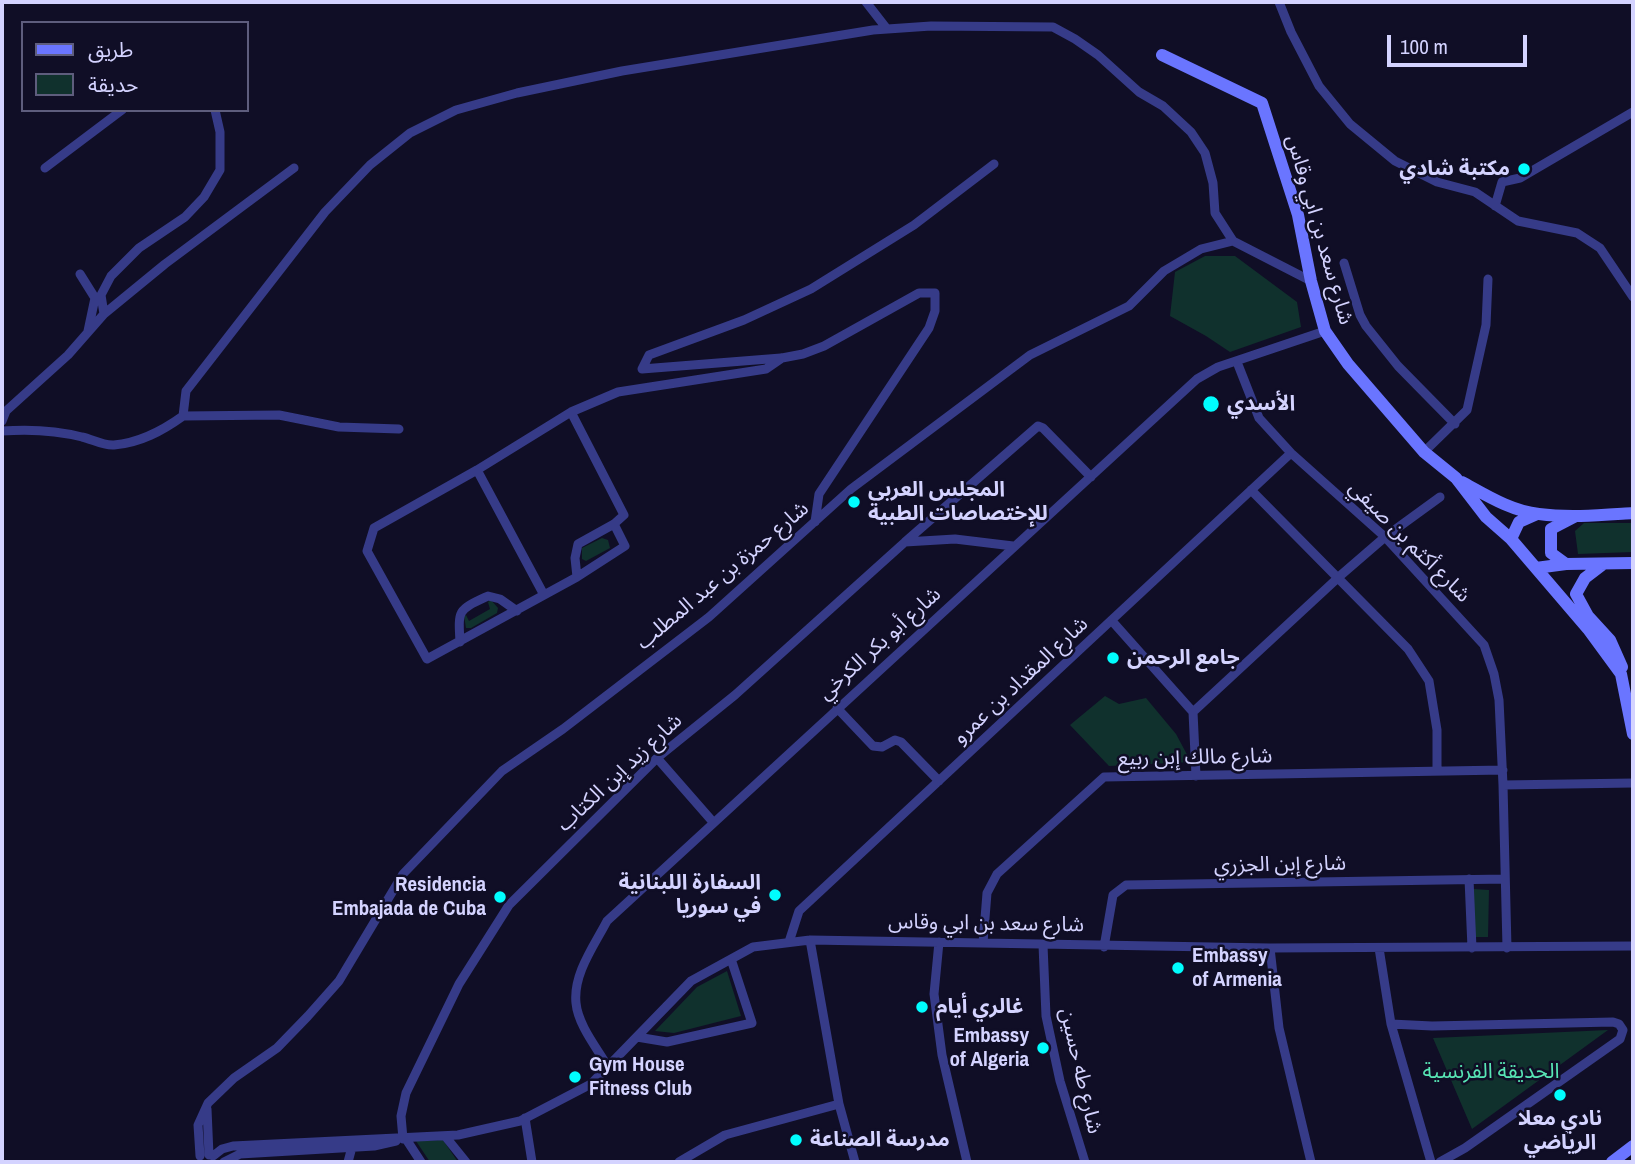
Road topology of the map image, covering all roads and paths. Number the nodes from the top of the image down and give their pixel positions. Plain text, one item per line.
1 (866, 2) edge
2 (1279, 2) edge
3 (887, 29) junction
4 (1162, 55) dead end
5 (119, 112) edge
6 (215, 112) edge
7 (1633, 112) edge
8 (994, 164) dead end
9 (46, 168) dead end
10 (294, 168) dead end
11 (1495, 206) junction
12 (1233, 241) junction
13 (1345, 263) dead end
14 (80, 274) dead end
15 (1488, 279) dead end
16 (1311, 281) junction
17 (1633, 297) edge
18 (104, 314) junction
19 (1325, 331) junction
20 (88, 332) junction
21 (782, 358) junction
22 (1237, 362) junction
23 (571, 412) junction
24 (183, 416) junction
25 (2, 421) edge
26 (1455, 424) junction
27 (399, 429) dead end
28 (2, 431) edge
29 (1424, 452) junction
30 (1291, 453) junction
31 (477, 470) junction
32 (1091, 477) junction
33 (1456, 478) junction
34 (1251, 490) junction
35 (1440, 497) dead end
36 (1633, 513) edge
37 (1537, 514) junction
38 (1576, 516) junction
39 (815, 522) junction
40 (614, 524) junction
41 (1385, 537) junction
42 (1511, 539) junction
43 (905, 542) junction
44 (1013, 546) junction
45 (1633, 563) edge
46 (1566, 564) junction
47 (1602, 565) junction
48 (1536, 568) junction
49 (577, 577) junction
50 (1339, 577) junction
51 (544, 595) junction
52 (517, 611) junction
53 (1112, 621) junction
54 (460, 642) junction
55 (1633, 693) edge
56 (837, 708) junction
57 (1193, 712) junction
58 (1633, 734) edge
59 (657, 758) junction
60 (1437, 770) junction
61 (1503, 770) junction
62 (1196, 775) junction
63 (939, 781) junction
64 (1633, 783) edge
65 (1503, 785) junction
66 (713, 822) junction
67 (1469, 879) junction
68 (1505, 879) junction
69 (810, 940) junction
70 (789, 942) junction
71 (939, 942) junction
72 (983, 943) junction
73 (1043, 945) junction
74 (1633, 946) edge
75 (1104, 947) junction
76 (1270, 948) junction
77 (1379, 948) junction
78 (1472, 948) junction
79 (1507, 948) junction
80 (732, 959) junction
81 (1391, 1024) junction
82 (637, 1037) junction
83 (608, 1067) junction
84 (839, 1104) junction
85 (525, 1118) junction
86 (445, 1136) junction
87 (403, 1139) junction
88 (1633, 1146) edge
89 (352, 1147) junction
90 (279, 1157) edge
91 (210, 1159) edge
92 (348, 1162) edge
93 (421, 1162) edge
94 (466, 1162) edge
95 (532, 1162) edge
96 (679, 1162) edge
97 (855, 1162) edge
98 (967, 1162) edge
99 (1085, 1162) edge
100 (1311, 1162) edge
101 (1431, 1162) edge
102 (1440, 1162) edge
103 (1612, 1162) edge

1 - 3 street
2 - 11 street
3 - 12 street
3 - 24 street
4 - 16 street, شارع سعد بن ابي وقاس
5 - 9 street
6 - 18 street
7 - 11 street
8 - 21 street
10 - 18 street
11 - 17 street
12 - 16 street
12 - 39 street, شارع حمزة بن عبد المطلب
13 - 26 street
14 - 20 street
15 - 26 street
16 - 19 street, شارع سعد بن ابي وقاس
18 - 20 street
19 - 22 street, شارع أبو بكر الكرخي
19 - 29 street, شارع سعد بن ابي وقاس
20 - 25 street
21 - 23 street
21 - 39 street
22 - 30 street, شارع أكثم بن صيفي
22 - 32 street, شارع أبو بكر الكرخي
23 - 31 street
23 - 40 street
24 - 27 street
24 - 28 street
26 - 29 street
29 - 33 street, شارع سعد بن ابي وقاس
30 - 34 street, شارع المقداد بن عمرو
30 - 41 street, شارع أكثم بن صيفي
31 - 51 street
31 - 54 street
32 - 43 street, شارع زيد إبن الكتاب
32 - 44 street, شارع أبو بكر الكرخي
33 - 37 street
33 - 42 street, شارع سعد بن ابي وقاس
34 - 50 street
34 - 53 street, شارع المقداد بن عمرو
35 - 41 street
36 - 38 street
37 - 38 street
37 - 42 street
38 - 46 street
39 - 91 street, شارع حمزة بن عبد المطلب
40 - 49 street
40 - 49 street
41 - 50 street
41 - 61 street, شارع أكثم بن صيفي
42 - 48 street, شارع سعد بن ابي وقاس
43 - 44 street
43 - 59 street, شارع زيد إبن الكتاب
44 - 56 street, شارع أبو بكر الكرخي
45 - 47 street
46 - 47 street
46 - 48 street
47 - 55 street
48 - 58 street, شارع سعد بن ابي وقاس
49 - 51 street
50 - 57 street
50 - 60 street
51 - 52 street
52 - 54 street
52 - 54 street
53 - 57 street
53 - 63 street, شارع المقداد بن عمرو
56 - 63 street
56 - 66 street, شارع أبو بكر الكرخي
57 - 62 street
59 - 66 street
59 - 87 street, شارع زيد إبن الكتاب
60 - 61 street, شارع مالك إبن ربيع
60 - 62 street, شارع مالك إبن ربيع
61 - 65 street, شارع أكثم بن صيفي
62 - 72 street, شارع مالك إبن ربيع
63 - 70 street, شارع المقداد بن عمرو
64 - 65 street
65 - 68 street, شارع أكثم بن صيفي
66 - 83 street, شارع أبو بكر الكرخي
67 - 68 street, شارع إبن الجزري
67 - 75 street, شارع إبن الجزري
67 - 78 street
68 - 79 street, شارع أكثم بن صيفي
69 - 70 street, شارع سعد بن ابي وقاس
69 - 71 street, شارع سعد بن ابي وقاس
69 - 84 street
70 - 80 street, شارع سعد بن ابي وقاس
71 - 72 street, شارع سعد بن ابي وقاس
71 - 98 street
72 - 73 street, شارع سعد بن ابي وقاس
73 - 75 street, شارع سعد بن ابي وقاس
73 - 99 street, شارع طه حسين
74 - 79 street, شارع سعد بن ابي وقاس
75 - 76 street, شارع سعد بن ابي وقاس
76 - 77 street, شارع سعد بن ابي وقاس
76 - 100 street
77 - 78 street, شارع سعد بن ابي وقاس
77 - 81 street
78 - 79 street, شارع سعد بن ابي وقاس
80 - 82 street, شارع سعد بن ابي وقاس
80 - 82 street
81 - 101 street
81 - 102 street
82 - 83 street, شارع سعد بن ابي وقاس
83 - 85 street, شارع سعد بن ابي وقاس
84 - 96 street
84 - 97 street
85 - 86 street, شارع سعد بن ابي وقاس
85 - 95 street
86 - 87 street, شارع سعد بن ابي وقاس
86 - 94 street
87 - 89 street, شارع سعد بن ابي وقاس
87 - 91 street, شارع سعد بن ابي وقاس
87 - 93 street
88 - 103 street
89 - 90 street, شارع سعد بن ابي وقاس
89 - 92 street
90 - 91 street, شارع سعد بن ابي وقاس

